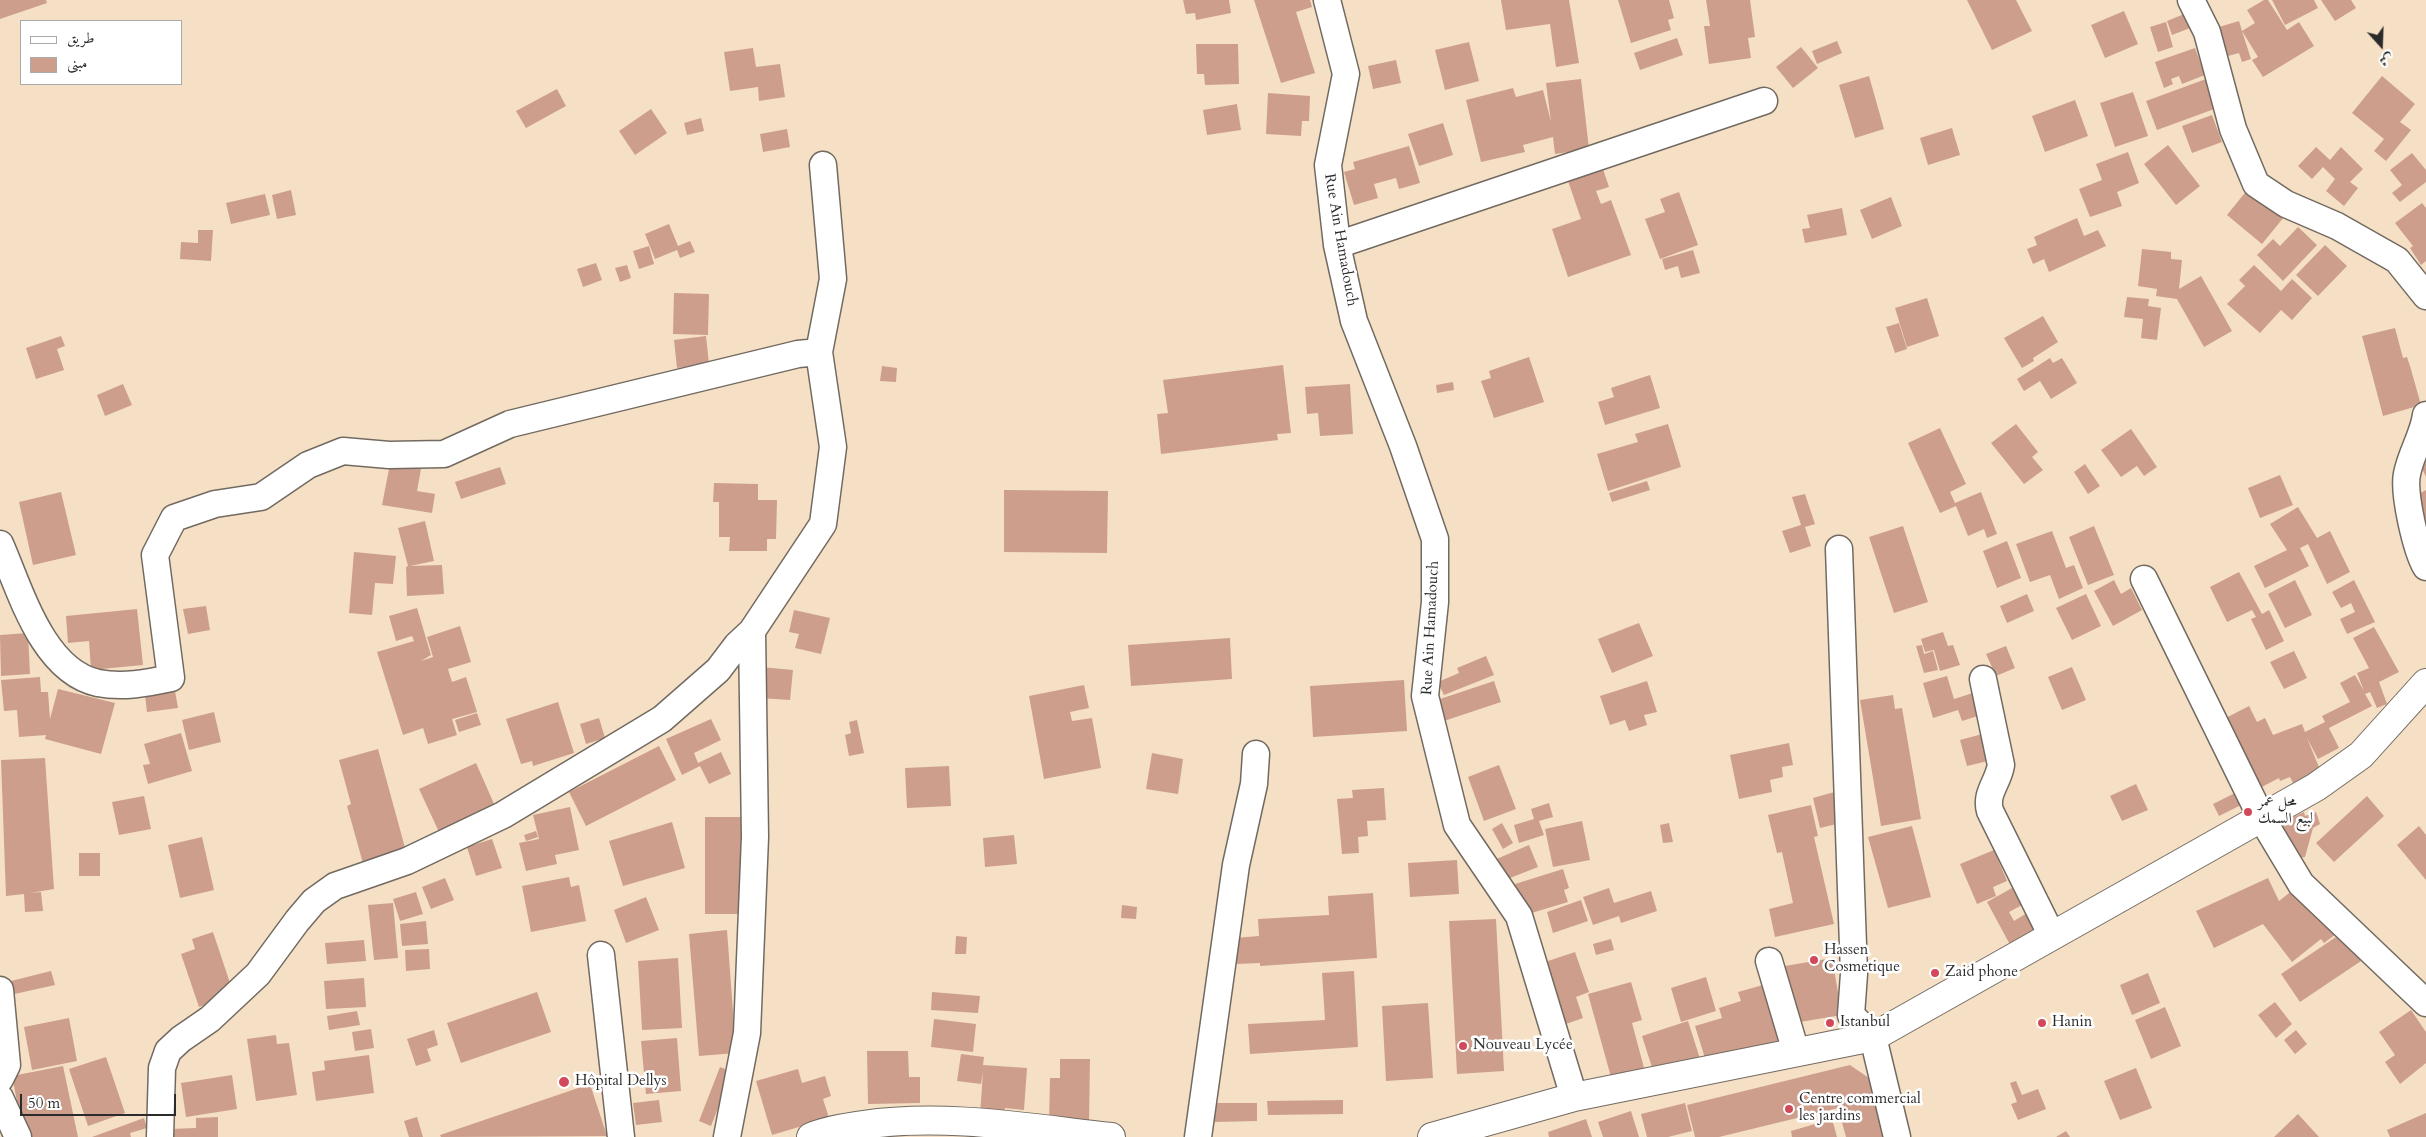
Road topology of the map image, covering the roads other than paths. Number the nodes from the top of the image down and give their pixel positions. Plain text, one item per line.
1 (1327, 0) edge
2 (2191, 0) edge
3 (1764, 101) dead end
4 (823, 165) dead end
5 (1338, 245) junction
6 (2426, 296) edge
7 (819, 352) junction
8 (2426, 415) edge
9 (0, 544) edge
10 (1839, 549) dead end
11 (2426, 568) edge
12 (2144, 579) dead end
13 (752, 631) junction
14 (1983, 679) dead end
15 (2426, 683) edge
16 (1256, 754) dead end
17 (2262, 819) junction
18 (2052, 936) junction
19 (601, 955) dead end
20 (1769, 961) dead end
21 (0, 990) edge
22 (2426, 1003) edge
23 (1873, 1037) junction
24 (1796, 1052) junction
25 (0, 1079) edge
26 (1574, 1097) junction
27 (0, 1098) edge
28 (966, 1129) edge
29 (18, 1137) edge
30 (160, 1137) edge
31 (621, 1137) edge
32 (727, 1137) edge
33 (811, 1137) edge
34 (1111, 1137) edge
35 (1198, 1137) edge
36 (1432, 1137) edge
37 (1897, 1137) edge

1 - 5 street, Rue Ain Hamadouch
2 - 6 street
3 - 5 street
4 - 7 street
5 - 26 street, Rue Ain Hamadouch
7 - 9 street
7 - 13 street
8 - 11 street
10 - 23 street
12 - 17 street
13 - 30 street
13 - 32 street
14 - 18 street
15 - 17 main road
16 - 35 street
17 - 18 main road
17 - 22 street
18 - 23 main road
19 - 31 street
20 - 24 street
21 - 25 street
23 - 24 main road
23 - 37 street
24 - 26 main road
26 - 36 main road
27 - 29 street
28 - 33 main road
28 - 34 main road

